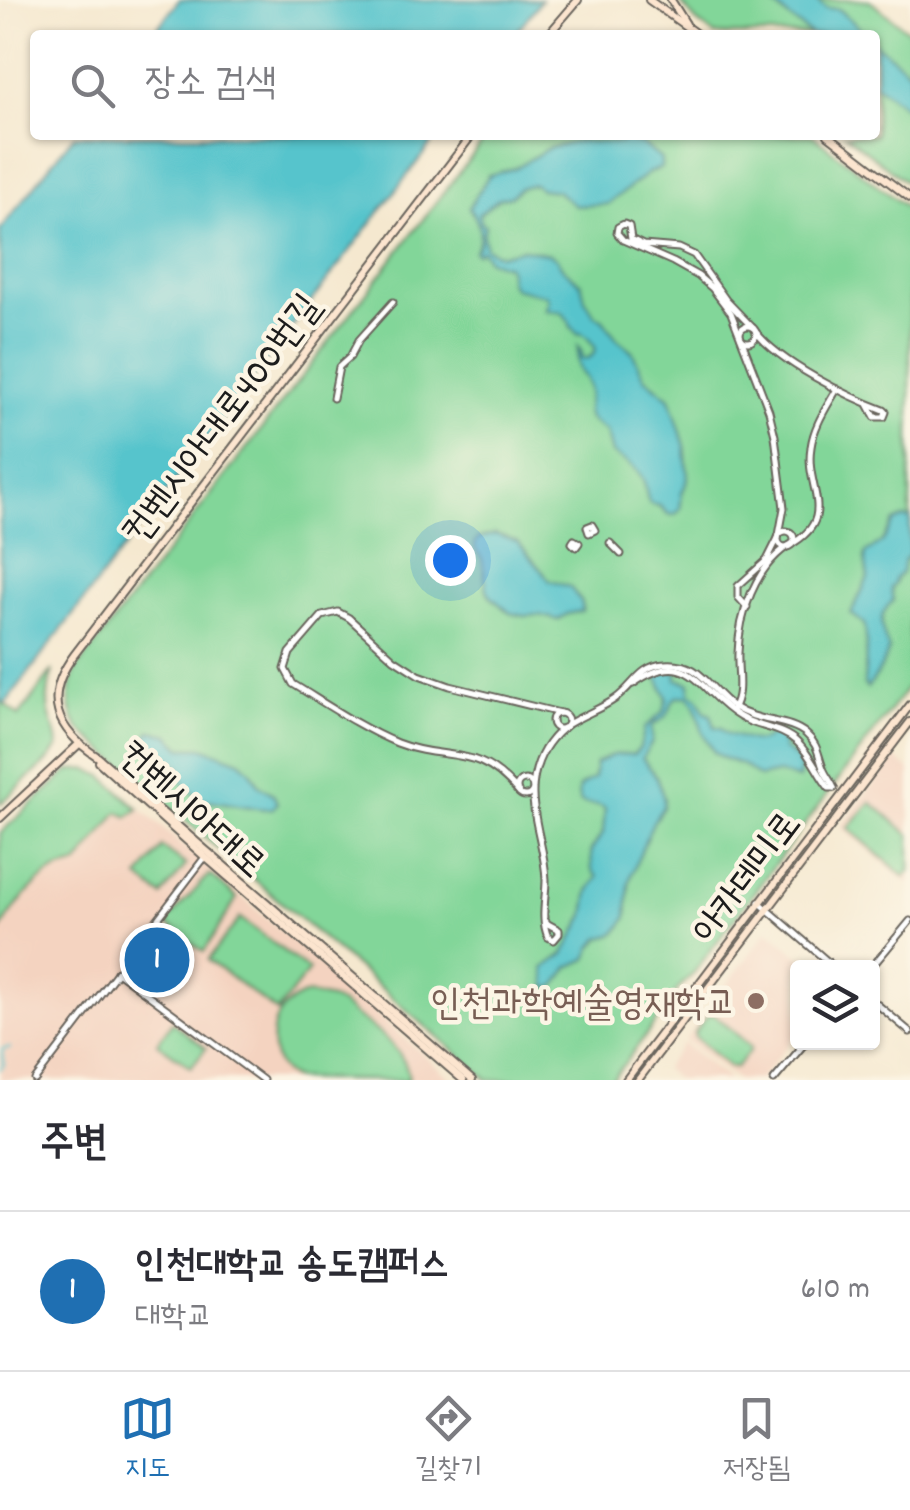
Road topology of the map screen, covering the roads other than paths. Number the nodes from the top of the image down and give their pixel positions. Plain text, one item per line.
1 (578, 0) edge
2 (669, 0) edge
3 (650, 1) edge
4 (552, 30) edge
5 (692, 30) edge
6 (693, 30) edge
7 (468, 140) edge
8 (835, 140) edge
9 (910, 198) edge
10 (393, 302) dead end
11 (740, 336) junction
12 (753, 338) junction
13 (837, 389) junction
14 (333, 398) dead end
15 (868, 404) dead end
16 (782, 523) junction
17 (790, 533) junction
18 (779, 536) junction
19 (804, 536) junction
20 (610, 543) dead end
21 (789, 546) junction
22 (621, 554) dead end
23 (746, 606) junction
24 (910, 706) edge
25 (733, 710) junction
26 (592, 711) junction
27 (547, 712) junction
28 (562, 713) junction
29 (910, 722) edge
30 (559, 727) junction
31 (801, 730) junction
32 (795, 740) junction
33 (79, 744) junction
34 (818, 748) junction
35 (88, 750) junction
36 (808, 754) junction
37 (534, 770) junction
38 (523, 781) junction
39 (512, 782) junction
40 (532, 788) junction
41 (520, 794) junction
42 (533, 814) junction
43 (0, 818) edge
44 (204, 858) junction
45 (760, 902) junction
46 (768, 910) junction
47 (544, 918) dead end
48 (910, 922) edge
49 (826, 960) edge
50 (878, 960) edge
51 (118, 972) junction
52 (880, 1007) edge
53 (910, 1032) edge
54 (799, 1050) edge
55 (35, 1080) edge
56 (262, 1080) edge
57 (463, 1080) edge
58 (472, 1080) edge
59 (626, 1080) edge
60 (638, 1080) edge
61 (774, 1080) edge

1 - 4 main road
2 - 3 main road
2 - 6 main road
3 - 5 main road
7 - 33 main road, 컨벤시아대로400번길
8 - 9 main road
10 - 14 street
11 - 12 street
11 - 12 street
11 - 12 street
12 - 13 street
12 - 16 street
13 - 15 street
13 - 19 street
16 - 17 street
16 - 18 street
17 - 18 street
17 - 19 street
17 - 21 street
18 - 21 street
18 - 23 street
19 - 21 street
20 - 22 street
21 - 23 street
23 - 25 street
24 - 45 main road, 아카데미로
25 - 26 street
25 - 31 street
25 - 32 street
26 - 28 street
26 - 30 street
27 - 28 street
27 - 30 street
27 - 39 street
28 - 30 street
28 - 30 street
29 - 46 main road, 아카데미로
30 - 37 street
31 - 32 street
31 - 34 street
32 - 36 street
33 - 35 main road
33 - 43 main road
34 - 36 street
34 - 36 street
35 - 44 main road, 컨벤시아대로
35 - 58 main road, 컨벤시아대로
37 - 38 street
37 - 40 street
38 - 39 street
38 - 40 street
38 - 41 street
39 - 41 street
40 - 41 street
40 - 42 street
41 - 42 street
42 - 47 street
44 - 51 street
44 - 57 main road, 컨벤시아대로
45 - 46 street
45 - 59 main road, 아카데미로
46 - 49 street
46 - 60 main road, 아카데미로
48 - 50 street
51 - 55 street
51 - 56 street
52 - 53 street
54 - 61 street

